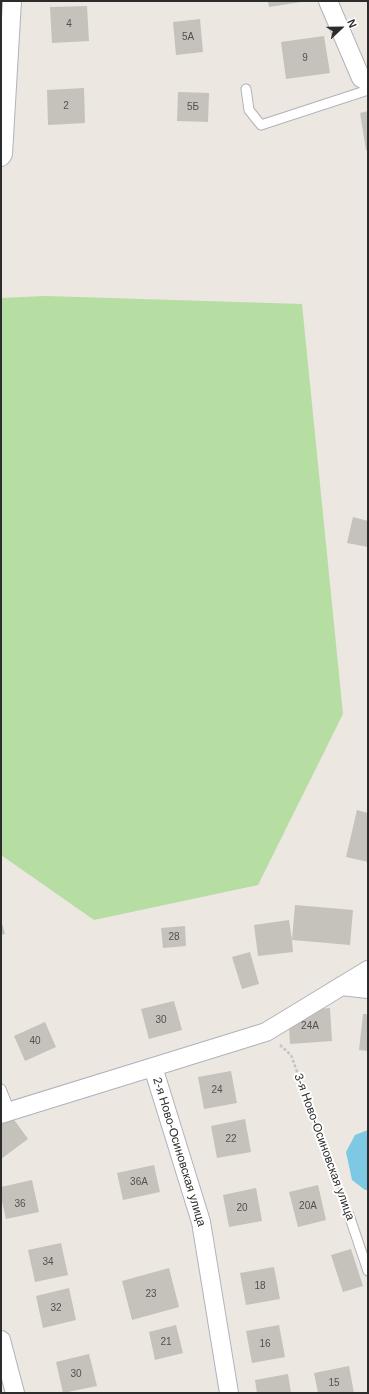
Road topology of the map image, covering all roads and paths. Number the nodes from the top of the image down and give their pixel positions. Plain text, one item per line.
1 (12, 1) edge
2 (328, 1) edge
3 (368, 82) edge
4 (246, 89) dead end
5 (368, 90) edge
6 (1, 157) edge
7 (368, 970) edge
8 (341, 986) junction
9 (368, 989) edge
10 (266, 1032) junction
11 (153, 1067) junction
12 (1, 1089) edge
13 (6, 1113) edge
14 (349, 1216) joint
15 (368, 1271) edge
16 (1, 1340) edge
17 (15, 1393) edge
18 (229, 1393) edge

1 - 6 street
2 - 3 street
4 - 5 lane
7 - 8 street, 2-я Ново-Осиновская улица
8 - 9 street
8 - 10 street, 2-я Ново-Осиновская улица
10 - 11 street, 2-я Ново-Осиновская улица
10 - 14 path, 3-я Ново-Осиновская улица
11 - 13 street
11 - 18 street, 2-я Ново-Осиновская улица
12 - 13 lane
14 - 15 lane, 3-я Ново-Осиновская улица
16 - 17 street

